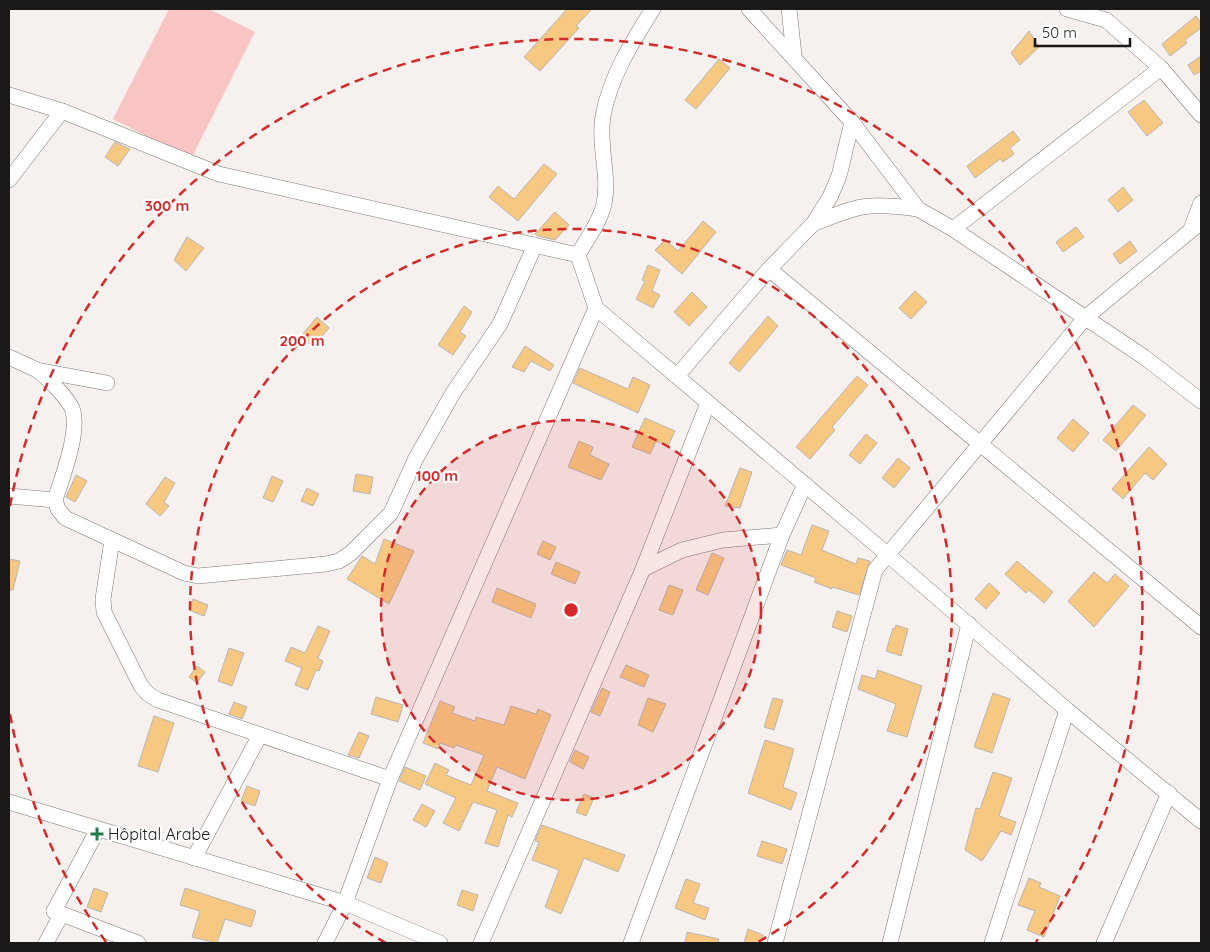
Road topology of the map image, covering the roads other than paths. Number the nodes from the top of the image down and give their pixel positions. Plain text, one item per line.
1 (653, 9) edge
2 (749, 9) edge
3 (789, 9) edge
4 (1067, 9) edge
5 (794, 55) junction
6 (1162, 68) junction
7 (9, 95) edge
8 (62, 111) junction
9 (1201, 115) edge
10 (852, 122) junction
11 (9, 180) edge
12 (1201, 203) edge
13 (918, 209) junction
14 (813, 224) junction
15 (1196, 226) edge
16 (953, 229) junction
17 (535, 244) junction
18 (578, 255) junction
19 (769, 269) junction
20 (596, 308) junction
21 (1085, 318) junction
22 (9, 357) edge
23 (37, 370) junction
24 (677, 376) junction
25 (107, 383) dead end
26 (1200, 397) edge
27 (708, 403) junction
28 (980, 443) junction
29 (805, 484) junction
30 (9, 496) edge
31 (55, 500) junction
32 (782, 534) junction
33 (112, 540) junction
34 (653, 544) junction
35 (682, 550) junction
36 (887, 554) junction
37 (643, 569) junction
38 (969, 624) junction
39 (1201, 627) edge
40 (1067, 710) junction
41 (260, 735) junction
42 (390, 779) junction
43 (1169, 793) junction
44 (9, 802) edge
45 (1201, 821) edge
46 (98, 829) junction
47 (194, 858) junction
48 (344, 903) junction
49 (54, 911) junction
50 (46, 943) edge
51 (138, 943) edge
52 (325, 943) edge
53 (440, 943) edge
54 (481, 943) edge
55 (631, 943) edge
56 (775, 943) edge
57 (890, 943) edge
58 (992, 943) edge
59 (1104, 943) edge

1 - 18 street
2 - 5 street
3 - 5 street
4 - 6 street
5 - 10 street
6 - 9 street
6 - 16 street
7 - 8 street
8 - 11 street
8 - 17 street
10 - 13 street
10 - 14 street
12 - 15 street
13 - 14 street
13 - 16 street
14 - 19 street
15 - 21 street
16 - 21 street
17 - 18 street
17 - 33 street
18 - 20 street
19 - 24 street
19 - 28 street
20 - 24 street
20 - 42 street
21 - 26 street
21 - 28 street
22 - 23 street
23 - 25 street
23 - 31 street
24 - 27 street
27 - 29 street
27 - 34 street
28 - 36 street
28 - 39 street
29 - 32 street
29 - 36 street
30 - 31 street
31 - 33 street
32 - 35 street
32 - 55 street
33 - 41 street
34 - 35 street
34 - 37 street
35 - 37 street
36 - 38 street
36 - 56 street
37 - 54 street
38 - 40 street
38 - 57 street
40 - 43 street
40 - 58 street
41 - 42 street
41 - 47 street
42 - 48 street
43 - 45 street
43 - 59 street
44 - 46 street
46 - 47 street
46 - 49 street
47 - 48 street
48 - 52 street
48 - 53 street
49 - 50 street
49 - 51 street

